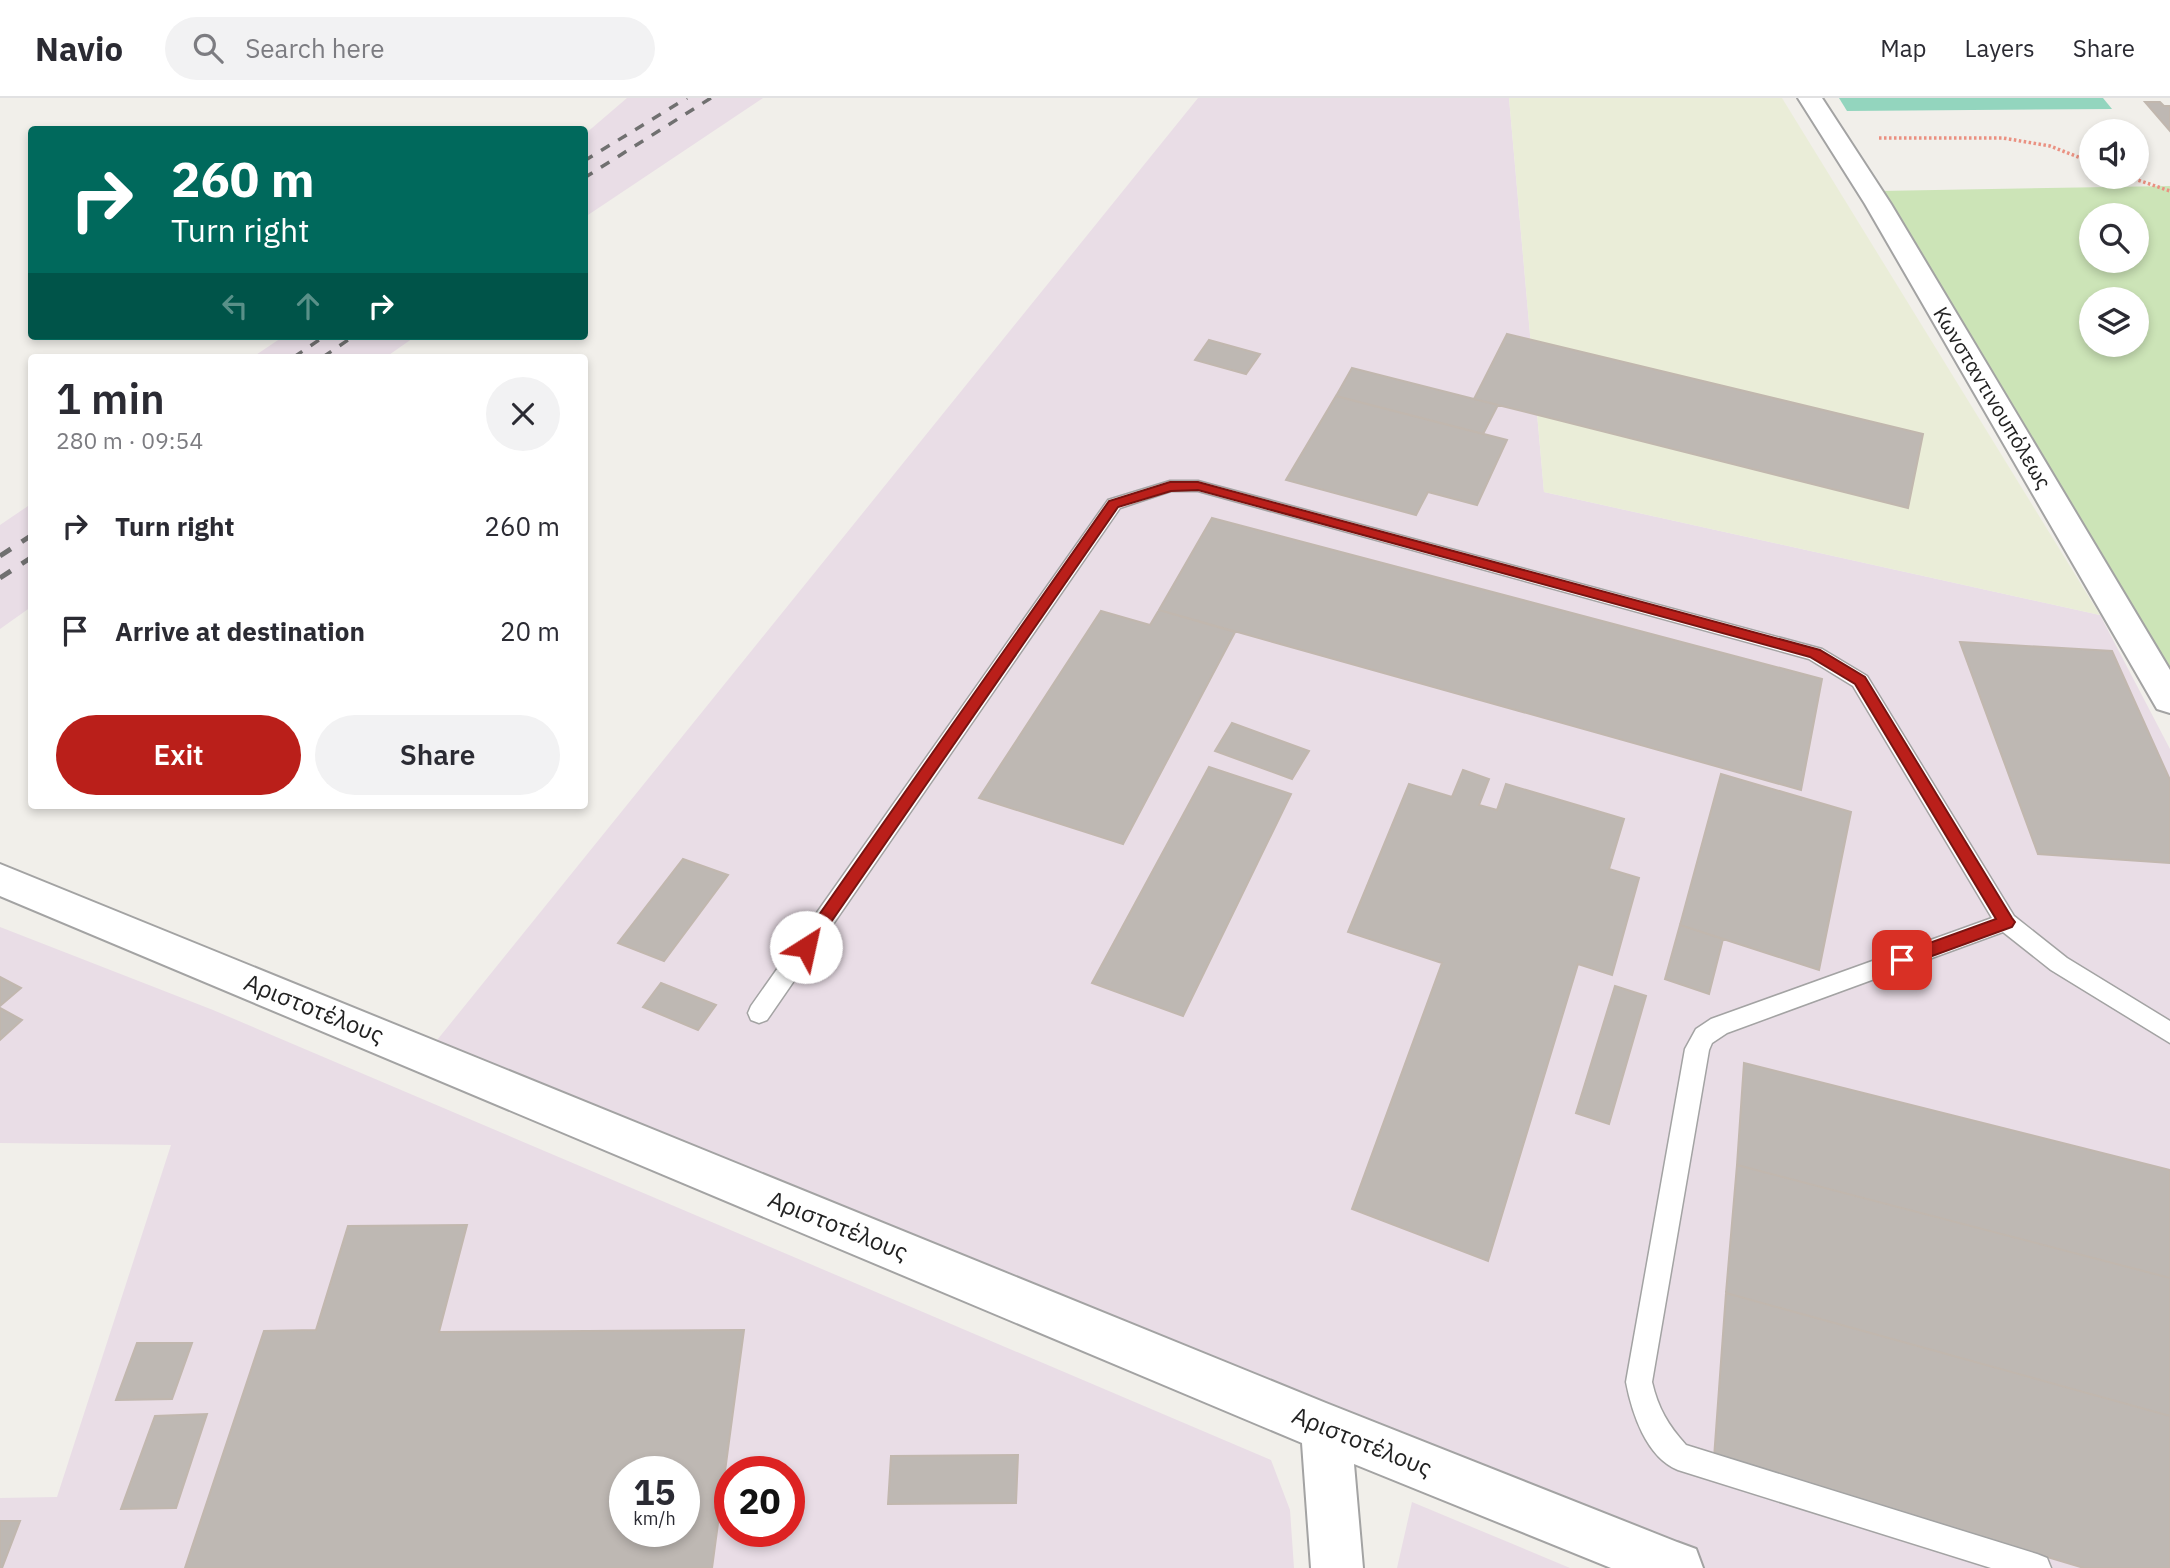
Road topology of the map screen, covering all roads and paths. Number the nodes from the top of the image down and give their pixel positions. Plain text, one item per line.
1 (1810, 98) edge
2 (1836, 138) junction
3 (2079, 157) edge
4 (2149, 184) edge
5 (2170, 191) edge
6 (2170, 700) edge
7 (0, 879) edge
8 (2006, 922) junction
9 (759, 1013) dead end
10 (2170, 1033) edge
11 (1326, 1428) junction
12 (1337, 1568) edge
13 (1677, 1568) edge
14 (2037, 1568) edge

1 - 2 street, Κωνσταντινουπόλεως
2 - 3 path
2 - 6 street, Κωνσταντινουπόλεως
4 - 5 path
7 - 11 street, Αριστοτέλους
8 - 9 lane
8 - 10 lane
8 - 14 lane
11 - 12 street
11 - 13 street, Αριστοτέλους

